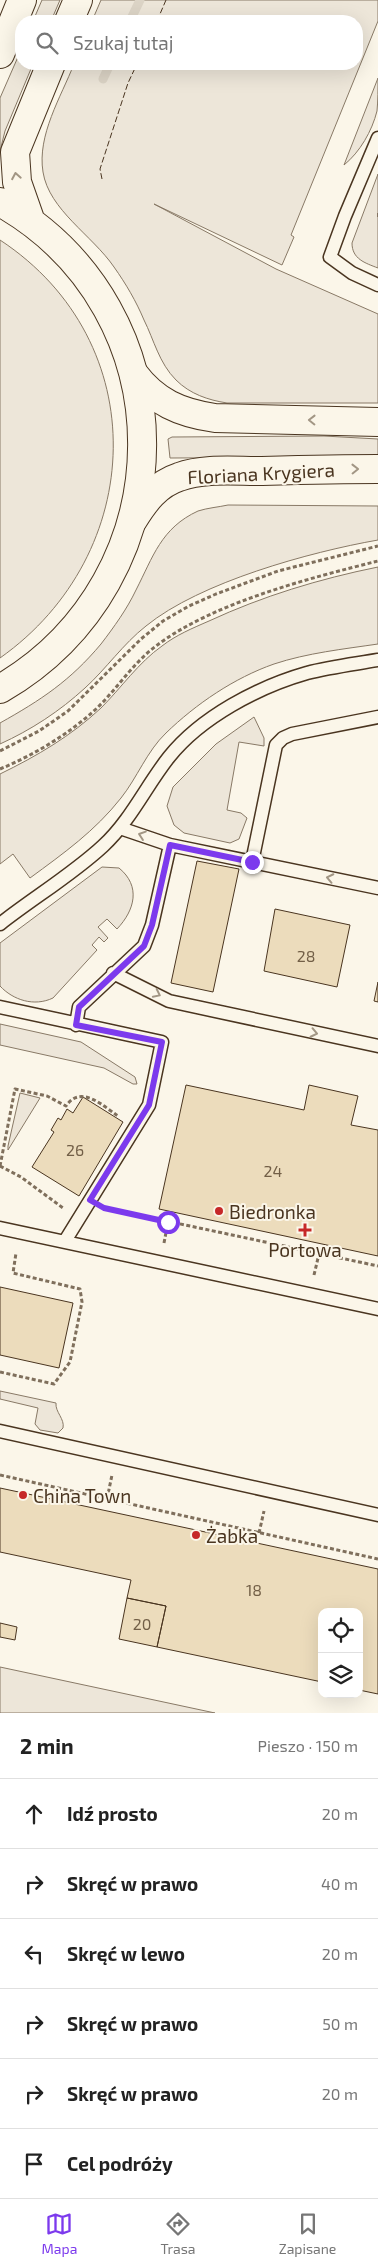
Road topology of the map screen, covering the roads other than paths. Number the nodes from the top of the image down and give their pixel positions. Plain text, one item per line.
1 (22, 0) edge
2 (78, 0) edge
3 (16, 15) edge
4 (72, 15) edge
5 (15, 17) edge
6 (0, 54) edge
7 (49, 70) edge
8 (378, 138) edge
9 (0, 202) edge
10 (31, 222) junction
11 (378, 285) edge
12 (134, 374) junction
13 (378, 422) edge
14 (378, 469) edge
15 (133, 520) junction
16 (378, 660) edge
17 (0, 689) edge
18 (378, 717) edge
19 (120, 828) junction
20 (170, 845) junction
21 (252, 862) junction
22 (378, 888) edge
23 (0, 924) edge
24 (113, 973) junction
25 (0, 1007) edge
26 (76, 1025) junction
27 (378, 1046) edge
28 (0, 1228) edge
29 (65, 1241) junction
30 (378, 1309) edge
31 (0, 1431) edge
32 (378, 1514) edge

1 - 3 main road
2 - 4 main road
5 - 6 main road
10 -> 7 main road
8 - 11 lane
9 - 10 main road
10 - 12 main road
13 -> 12 main road
12 - 15 main road
15 -> 14 main road, Floriana Krygiera
15 - 17 main road
16 - 19 lane
18 - 21 lane
20 -> 19 lane
19 - 23 lane
20 - 21 lane
20 - 24 lane
22 -> 21 lane
24 - 26 lane
24 -> 27 lane
25 - 26 lane
26 - 29 lane
28 - 29 lane
29 - 30 lane
31 - 32 lane

